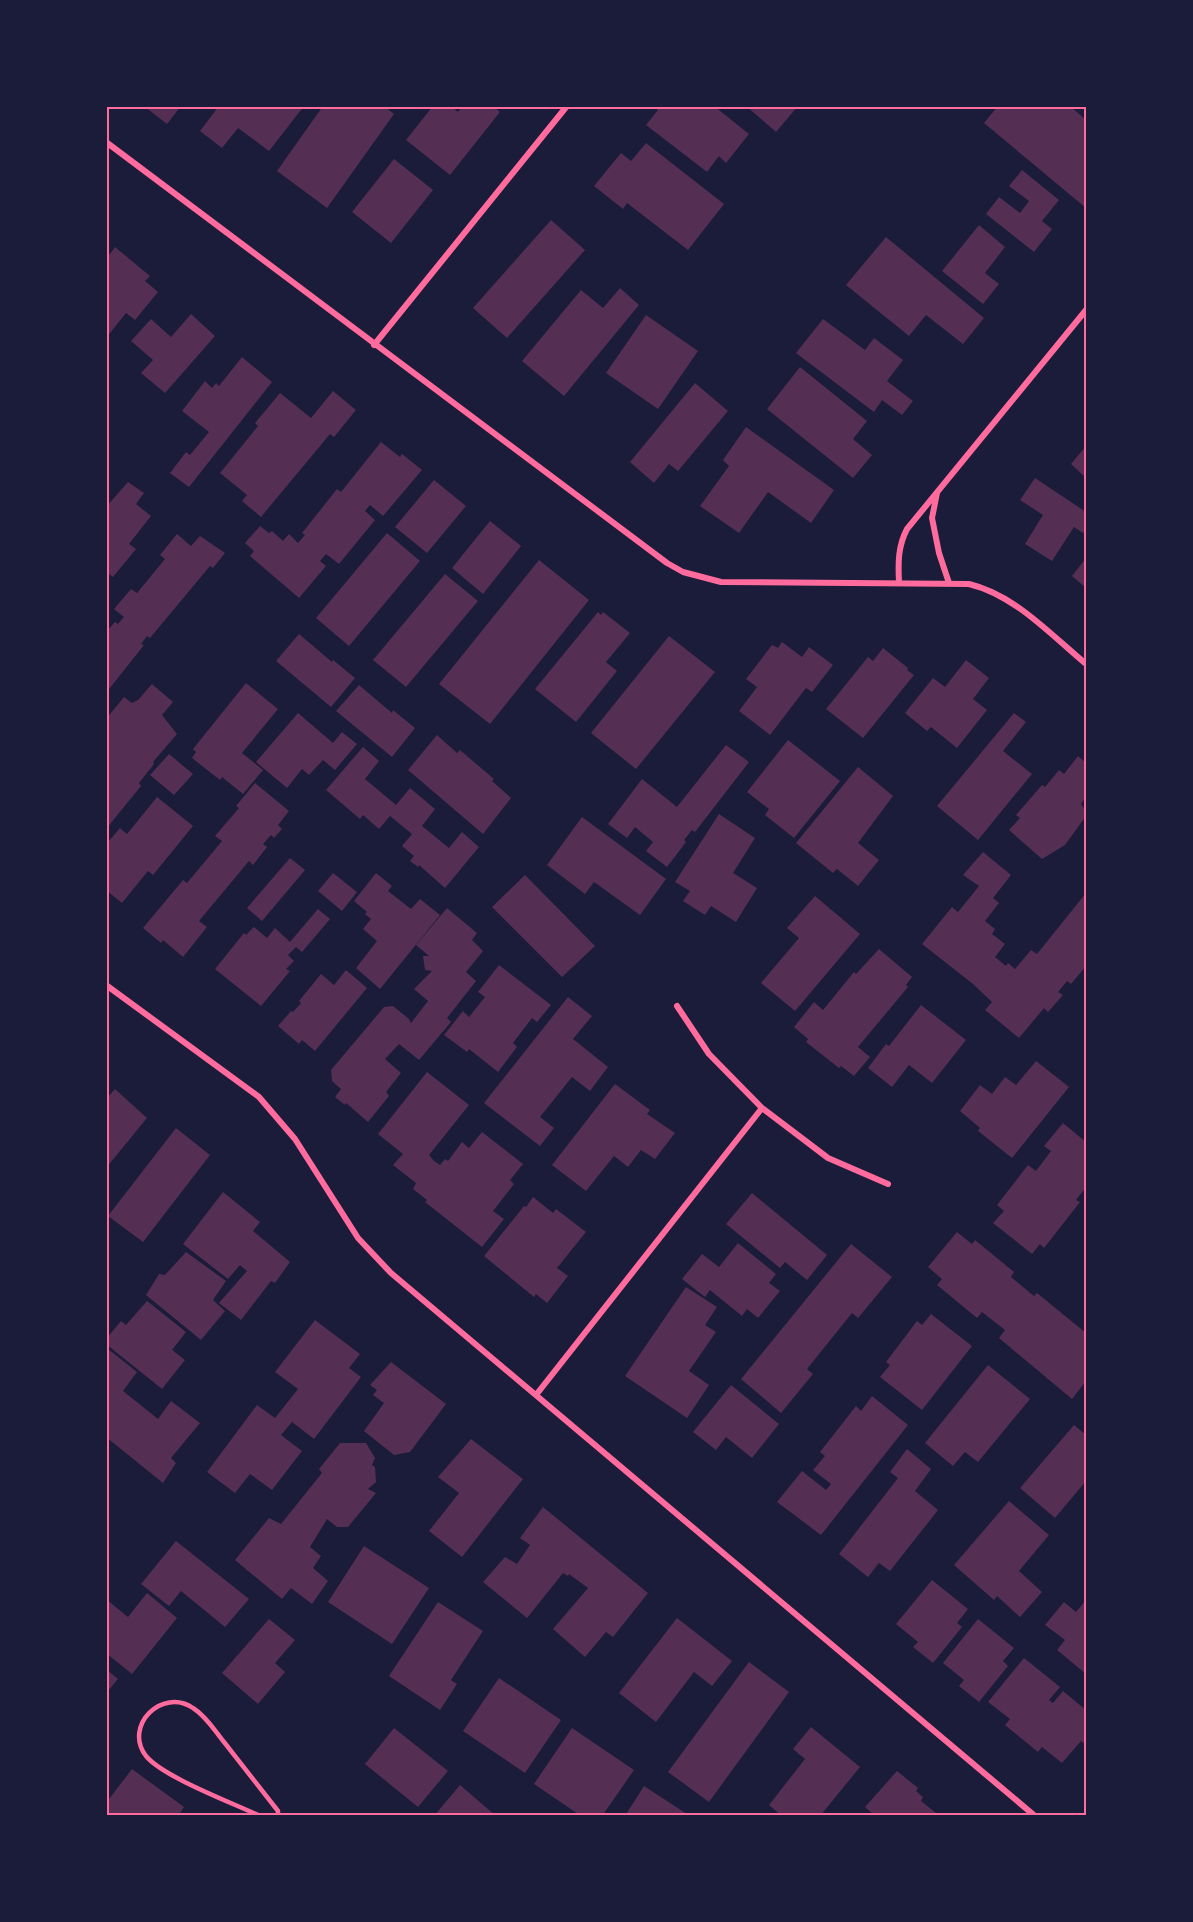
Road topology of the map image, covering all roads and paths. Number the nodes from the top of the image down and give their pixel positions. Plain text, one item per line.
1 (567, 106) edge
2 (106, 142) edge
3 (1086, 310) edge
4 (374, 345) junction
5 (937, 493) junction
6 (899, 582) junction
7 (949, 583) junction
8 (1086, 664) edge
9 (106, 985) edge
10 (676, 1006) dead end
11 (762, 1108) junction
12 (888, 1184) dead end
13 (536, 1395) junction
14 (260, 1815) edge
15 (279, 1815) edge
16 (1035, 1815) edge

1 - 4 street
2 - 4 street
3 - 5 street
4 - 6 street
5 - 6 street
5 - 7 street
6 - 7 street
7 - 8 street
9 - 13 street
10 - 11 street
11 - 12 street
11 - 13 street
13 - 16 street
14 - 15 lane

